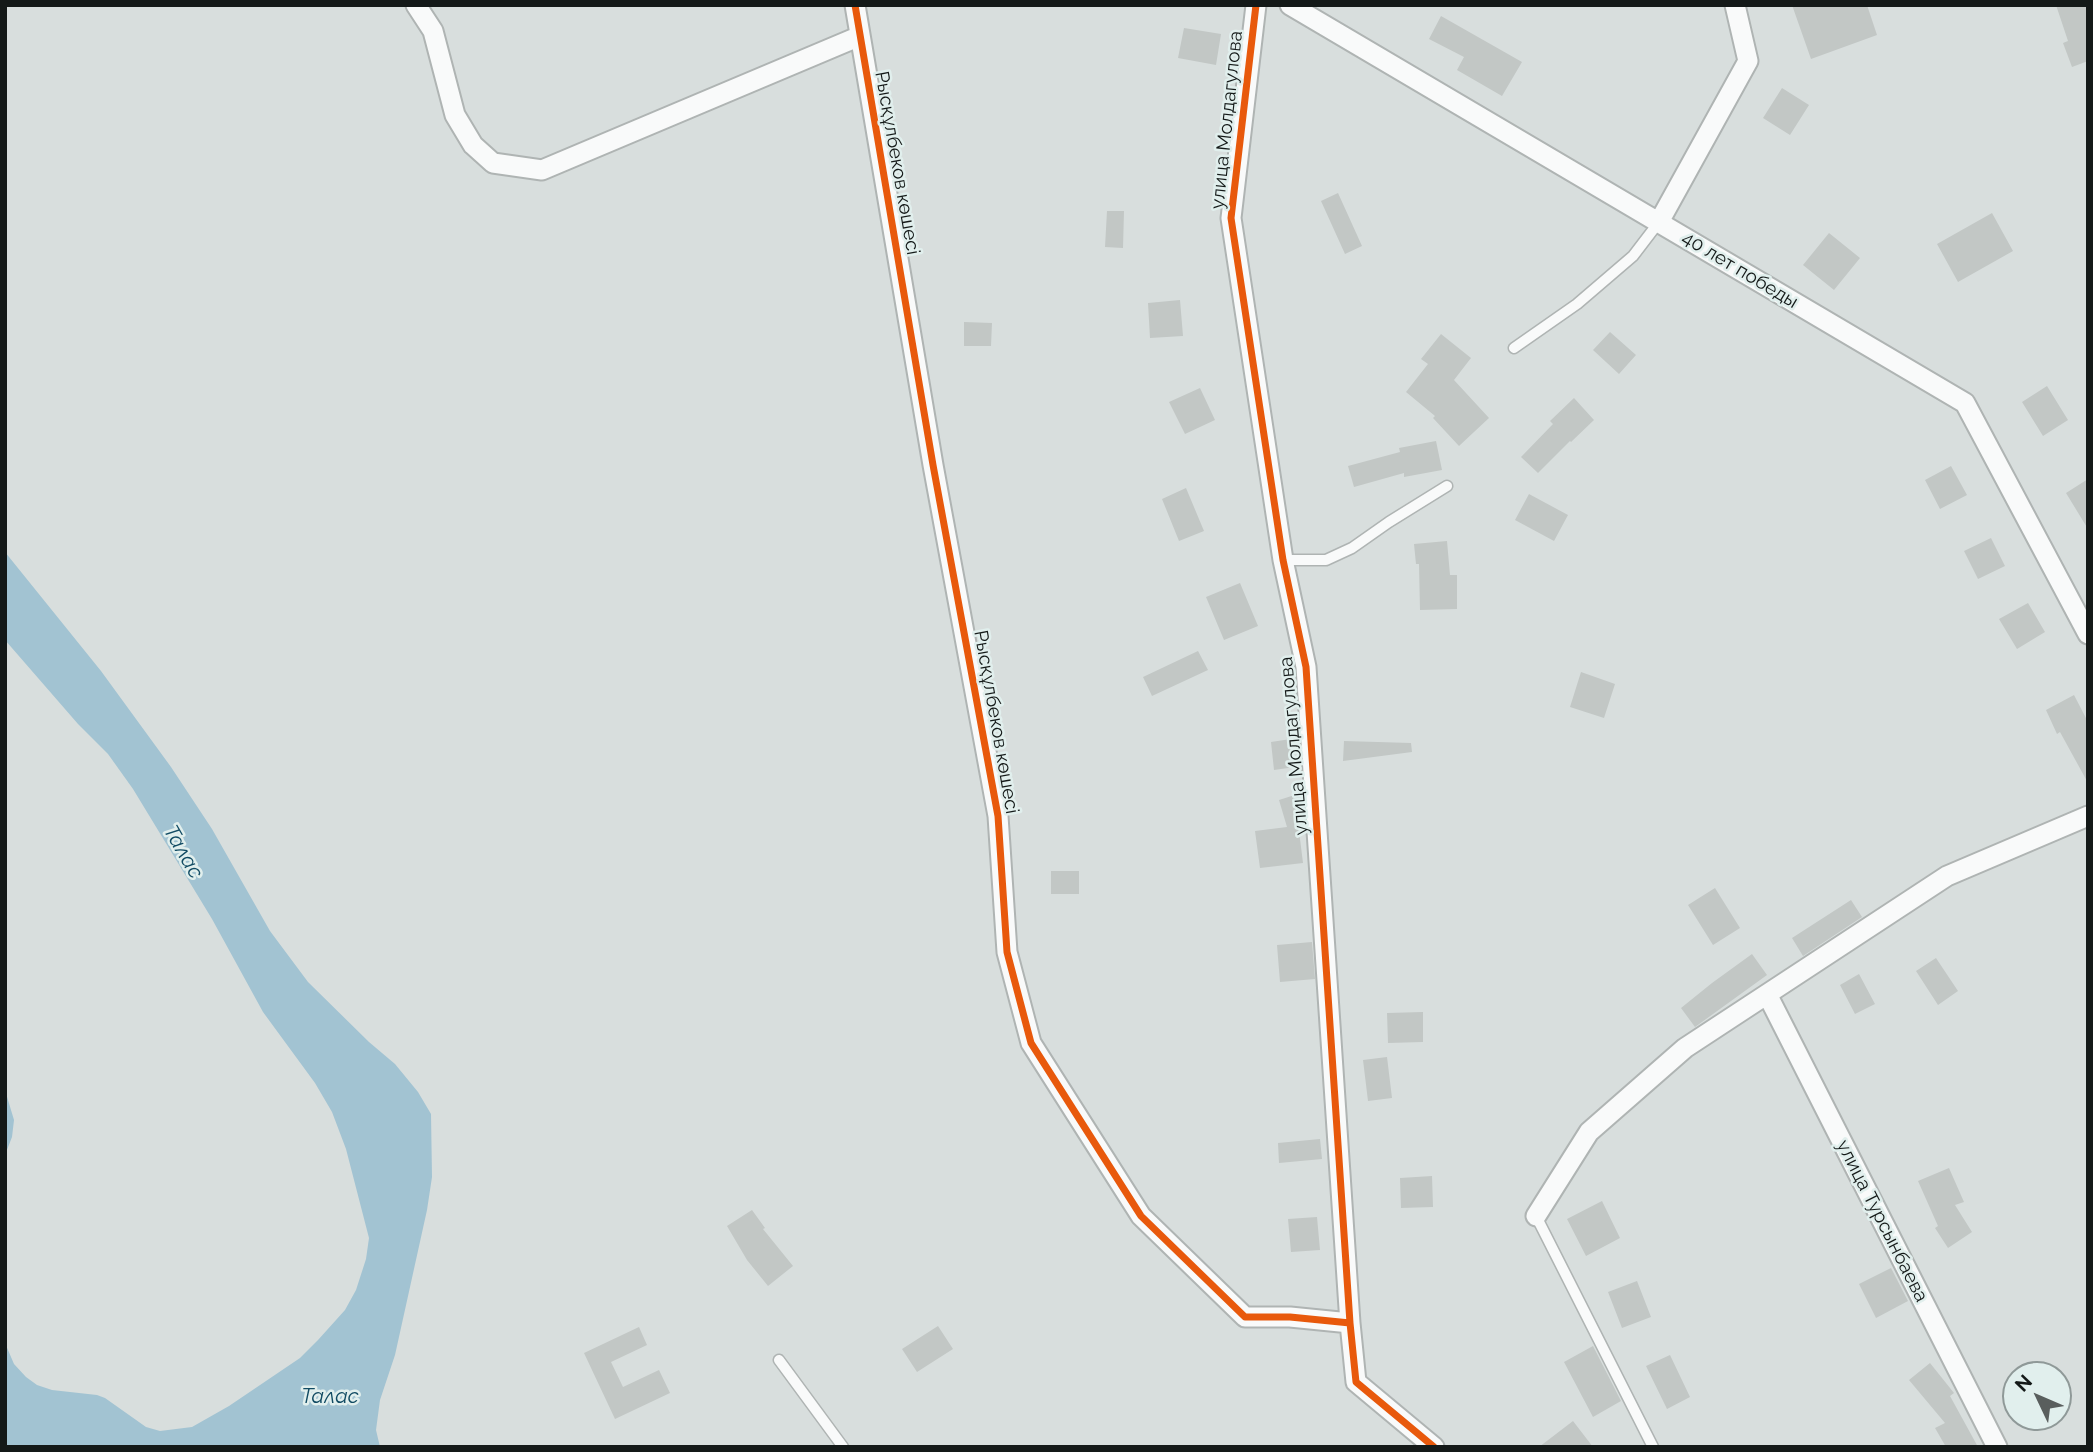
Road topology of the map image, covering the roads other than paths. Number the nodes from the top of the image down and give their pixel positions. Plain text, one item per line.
1 (416, 5) edge
2 (855, 5) edge
3 (1256, 5) edge
4 (1290, 5) edge
5 (1735, 5) edge
6 (860, 36) junction
7 (1659, 222) junction
8 (1514, 348) dead end
9 (1447, 486) dead end
10 (1283, 560) junction
11 (2088, 634) edge
12 (2088, 816) edge
13 (1768, 996) junction
14 (1536, 1216) joint
15 (1350, 1323) junction
16 (779, 1360) dead end
17 (844, 1447) edge
18 (1434, 1447) edge
19 (1653, 1447) edge
20 (1997, 1447) edge

1 - 6 street
2 - 6 street, Рысқұлбеков көшесі
3 - 10 street, улица Молдагулова
4 - 7 street, 40 лет победы
5 - 7 street
6 - 15 street, Рысқұлбеков көшесі
7 - 8 lane
7 - 11 street, 40 лет победы
9 - 10 lane
10 - 15 street, улица Молдагулова
12 - 13 street
13 - 14 street
13 - 20 street, улица Турсынбаева
14 - 19 lane
15 - 18 street
16 - 17 lane

